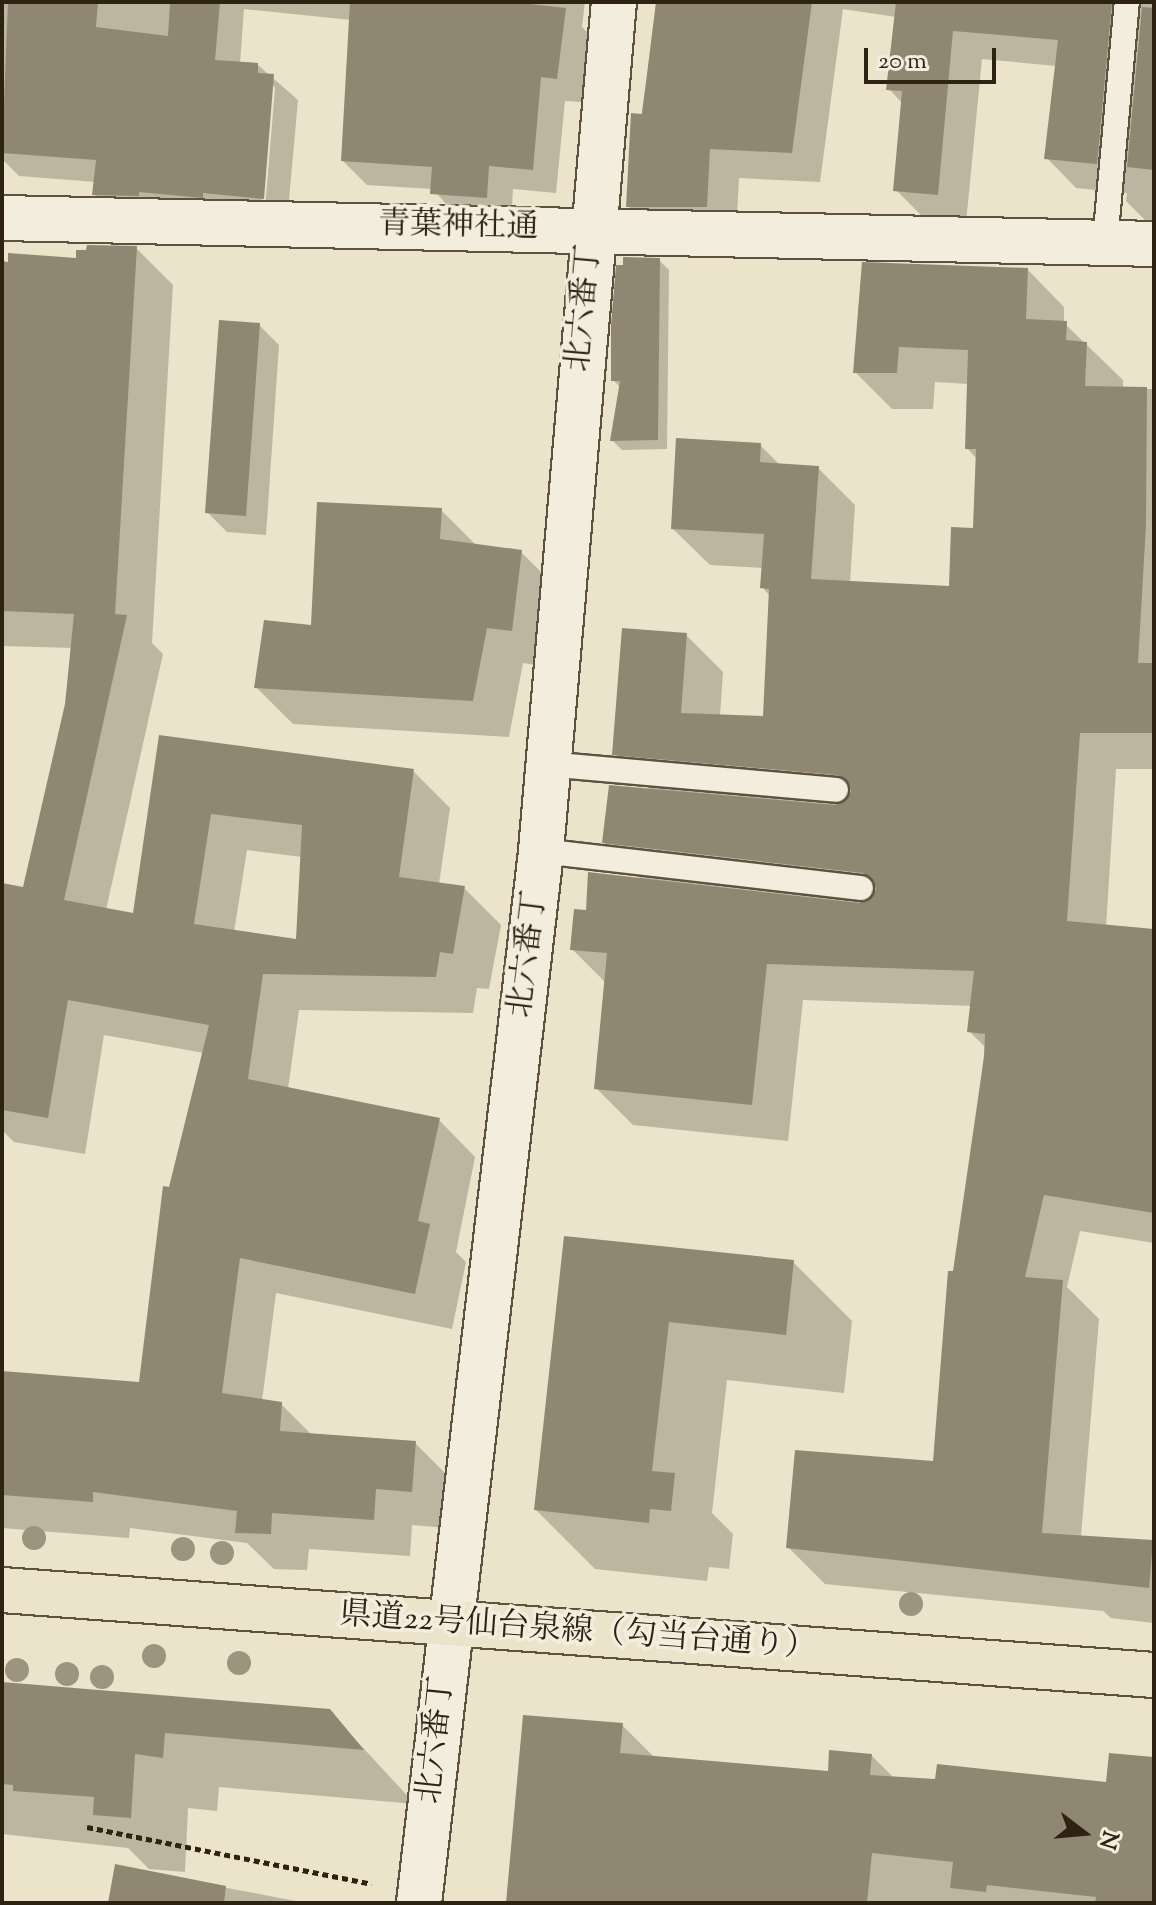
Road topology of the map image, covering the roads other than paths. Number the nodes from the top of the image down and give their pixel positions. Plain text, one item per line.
1 (614, 2) edge
2 (1127, 2) edge
3 (2, 218) edge
4 (591, 230) junction
5 (1105, 242) junction
6 (1154, 244) edge
7 (547, 764) junction
8 (836, 790) dead end
9 (541, 851) junction
10 (861, 888) dead end
11 (2, 1590) edge
12 (451, 1623) junction
13 (1154, 1675) edge
14 (419, 1903) edge

1 - 4 street, 北六番丁
2 - 5 lane
3 - 4 street, 青葉神社通
4 - 5 street, 青葉神社通
4 - 7 street, 北六番丁
5 - 6 street, 青葉神社通
7 - 8 lane
7 - 9 street, 北六番丁
9 - 10 lane
9 - 12 street, 北六番丁
11 - 12 main road, 県道22号仙台泉線（勾当台通り）
12 - 13 main road, 県道22号仙台泉線（勾当台通り）
12 - 14 street, 北六番丁

